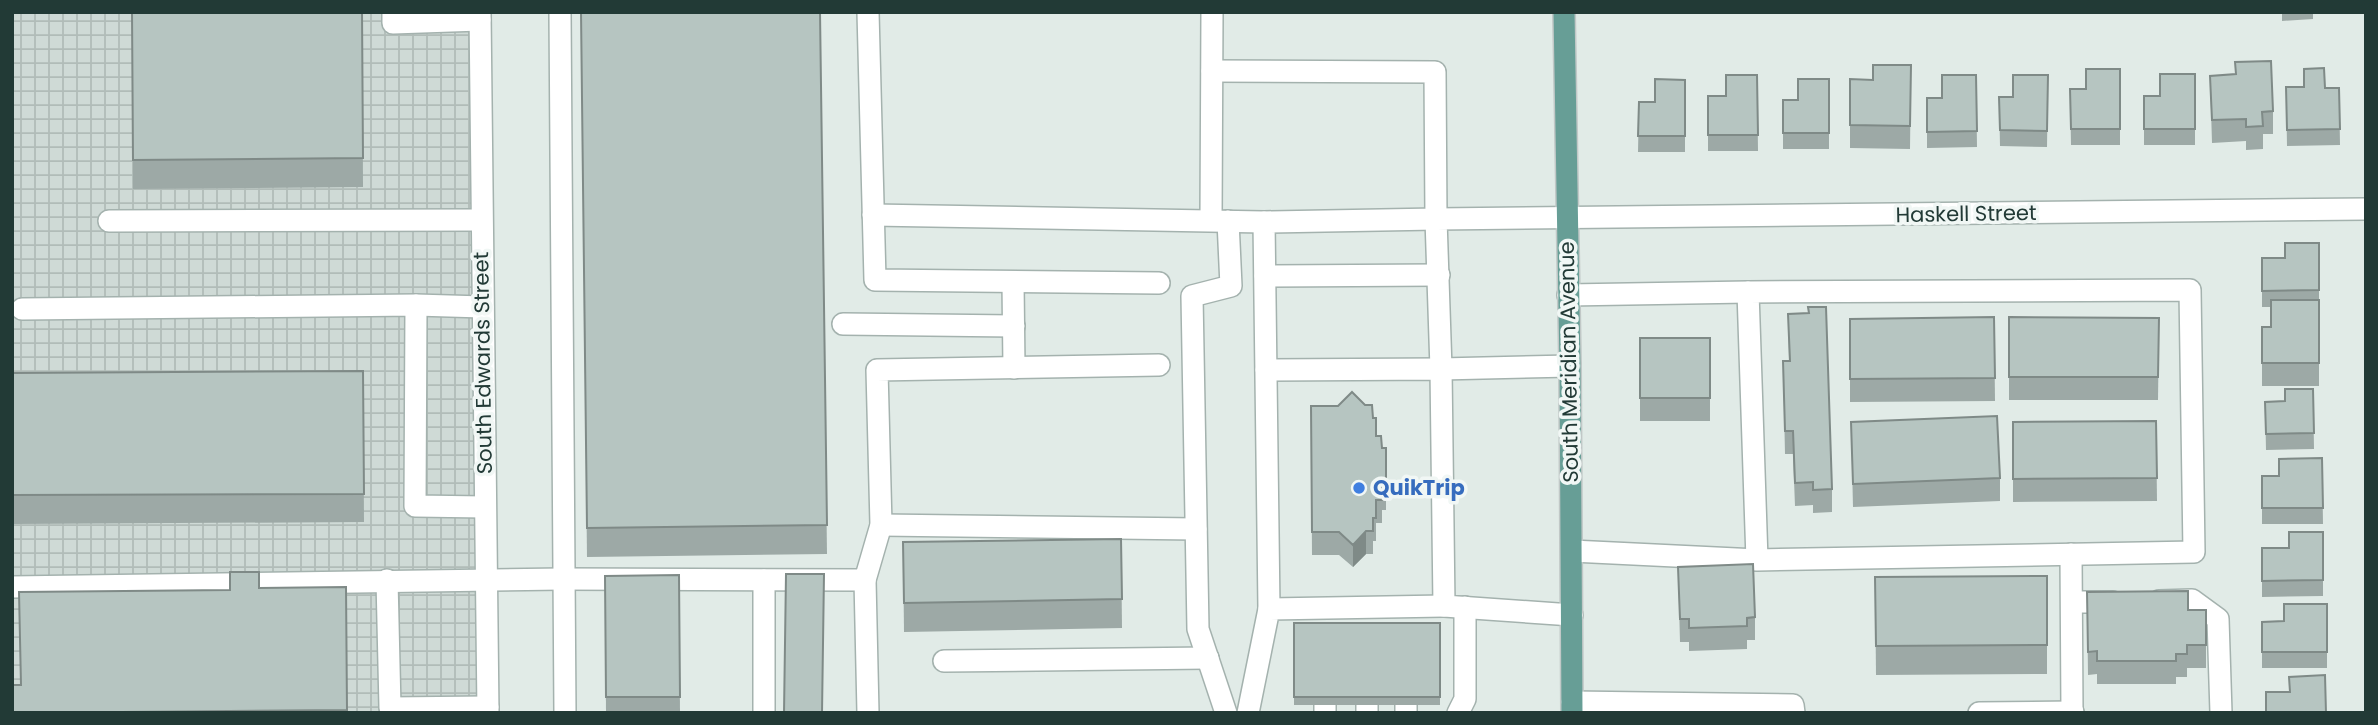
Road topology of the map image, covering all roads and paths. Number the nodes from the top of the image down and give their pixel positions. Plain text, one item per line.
1 (393, 12) edge
2 (560, 12) edge
3 (867, 12) edge
4 (1212, 12) edge
5 (1564, 12) edge
6 (480, 16) edge
7 (1212, 71) junction
8 (2366, 209) edge
9 (873, 215) junction
10 (1436, 219) junction
11 (1567, 219) junction
12 (481, 220) junction
13 (1220, 220) junction
14 (108, 221) dead end
15 (1264, 222) junction
16 (1438, 275) junction
17 (1265, 276) junction
18 (1013, 282) junction
19 (1158, 283) dead end
20 (1748, 292) junction
21 (1568, 295) junction
22 (416, 305) junction
23 (483, 307) junction
24 (22, 309) dead end
25 (843, 324) dead end
26 (1014, 326) junction
27 (1159, 365) dead end
28 (1570, 366) junction
29 (1014, 368) junction
30 (1441, 369) junction
31 (1266, 370) junction
32 (485, 507) junction
33 (881, 525) junction
34 (1196, 529) junction
35 (1572, 551) junction
36 (2071, 554) junction
37 (1757, 560) junction
38 (562, 579) junction
39 (387, 580) junction
40 (764, 580) junction
41 (865, 580) junction
42 (486, 581) junction
43 (12, 587) edge
44 (2072, 602) junction
45 (1367, 607) junction
46 (1406, 607) junction
47 (1454, 607) junction
48 (1325, 608) junction
49 (1269, 609) junction
50 (1572, 615) junction
51 (1367, 631) edge
52 (1406, 631) edge
53 (1325, 632) edge
54 (1208, 658) junction
55 (944, 662) dead end
56 (1572, 708) edge
57 (488, 710) edge
58 (2073, 712) edge
59 (565, 713) edge
60 (764, 713) edge
61 (868, 713) edge
62 (1226, 713) edge
63 (1248, 713) edge
64 (1458, 713) edge
65 (1794, 713) edge
66 (1979, 713) edge
67 (2221, 713) edge

1 - 6 street
2 - 38 street
3 - 9 street
4 - 7 street
5 - 11 main road, South Meridian Avenue
6 - 12 street, South Edwards Street
7 - 10 street
7 - 13 street
8 - 11 street, Haskell Street
9 - 13 street, Haskell Street
9 - 18 street
10 - 11 street, Haskell Street
10 - 15 street, Haskell Street
10 - 16 street
11 - 21 main road, South Meridian Avenue
12 - 14 street
12 - 23 street, South Edwards Street
13 - 15 street, Haskell Street
13 - 34 street
15 - 17 street
16 - 17 street
16 - 30 street
17 - 31 street
18 - 19 street
18 - 26 street
20 - 21 street
20 - 36 street
20 - 37 street
21 - 28 main road, South Meridian Avenue
22 - 23 street
22 - 24 street
22 - 32 street
23 - 32 street, South Edwards Street
25 - 26 street
26 - 29 street
27 - 29 street
28 - 30 street
28 - 35 main road, South Meridian Avenue
29 - 33 street
30 - 31 street
30 - 47 street
31 - 49 street
32 - 42 street, South Edwards Street
33 - 34 street
33 - 41 street
34 - 54 street
35 - 37 street
35 - 50 main road, South Meridian Avenue
36 - 37 street
36 - 44 street
38 - 40 street
38 - 42 street
38 - 59 street
39 - 42 street
39 - 43 street
39 - 57 street
40 - 41 street
40 - 60 street
41 - 61 street
42 - 57 street, South Edwards Street
44 - 58 street
44 - 67 street
45 - 46 street
45 - 48 street
45 - 51 street
46 - 47 street
46 - 52 street
47 - 50 street
47 - 64 street
48 - 49 street
48 - 53 street
49 - 63 street
50 - 56 main road, South Meridian Avenue
54 - 55 street
54 - 62 street
56 - 65 street
58 - 66 street

